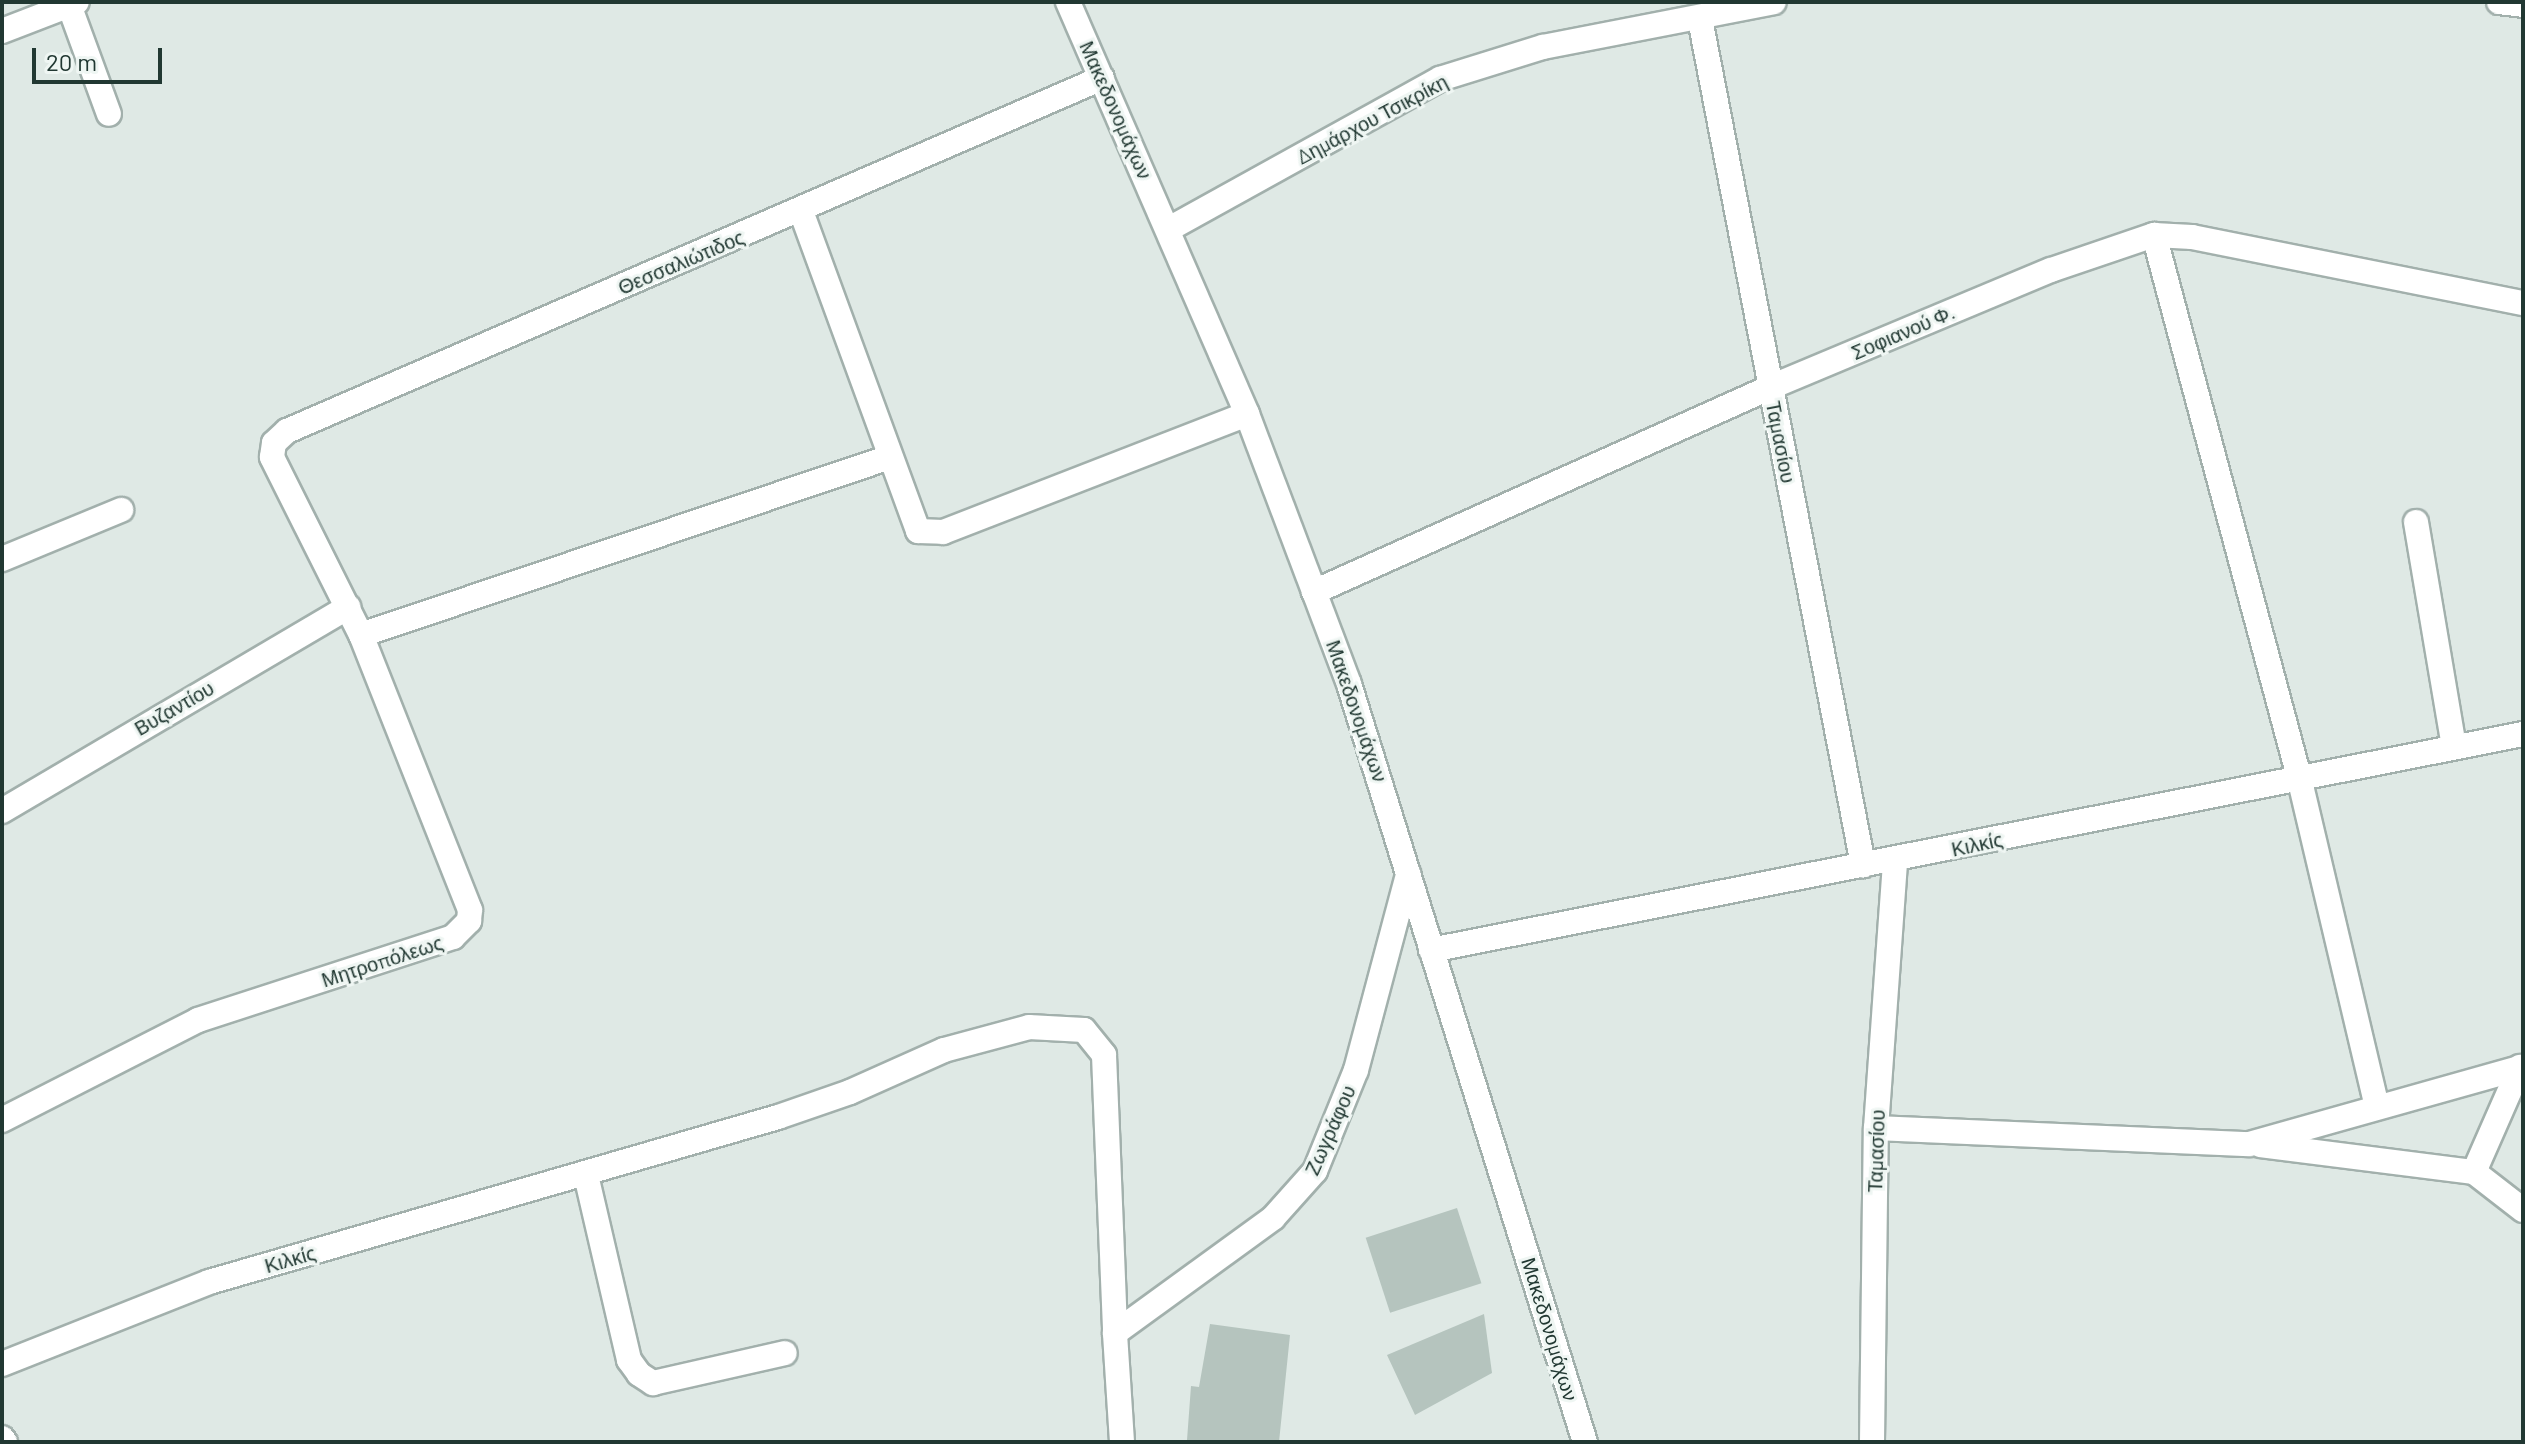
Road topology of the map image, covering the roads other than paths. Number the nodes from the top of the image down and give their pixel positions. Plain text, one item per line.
1 (1068, 2) edge
2 (1774, 2) edge
3 (2499, 2) edge
4 (71, 3) edge
5 (2523, 5) edge
6 (1700, 19) junction
7 (2, 31) edge
8 (1102, 78) junction
9 (109, 114) dead end
10 (801, 211) junction
11 (1169, 229) junction
12 (2154, 235) junction
13 (2523, 303) edge
14 (1771, 387) junction
15 (1247, 414) junction
16 (272, 457) joint
17 (890, 457) junction
18 (121, 510) dead end
19 (2416, 522) dead end
20 (2, 559) edge
21 (1314, 592) junction
22 (348, 607) junction
23 (361, 635) junction
24 (2523, 734) edge
25 (2454, 747) junction
26 (2299, 777) junction
27 (2, 811) edge
28 (1895, 861) junction
29 (1863, 865) junction
30 (1408, 874) junction
31 (1431, 950) junction
32 (2522, 1067) edge
33 (2377, 1107) junction
34 (2, 1120) edge
35 (1876, 1128) junction
36 (2249, 1144) junction
37 (2474, 1172) junction
38 (586, 1175) junction
39 (2523, 1210) edge
40 (1115, 1333) junction
41 (785, 1353) dead end
42 (2, 1364) edge
43 (1122, 1442) edge
44 (1585, 1442) edge
45 (1872, 1442) edge

1 - 8 street, Μακεδονομάχων
2 - 6 street, Δημάρχου Τσικρίκη
3 - 5 street
4 - 7 street
4 - 9 street
6 - 11 street, Δημάρχου Τσικρίκη
6 - 14 street, Ταμασίου
8 - 10 street, Θεσσαλιώτιδος
8 - 11 street, Μακεδονομάχων
10 - 16 street, Θεσσαλιώτιδος
10 - 17 street
11 - 15 street, Μακεδονομάχων
12 - 13 street, Σοφιανού Φ.
12 - 14 street, Σοφιανού Φ.
12 - 26 street
14 - 21 street, Σοφιανού Φ.
14 - 29 street, Ταμασίου
15 - 17 street
15 - 21 street, Μακεδονομάχων
16 - 22 street, Μητροπόλεως
17 - 23 street
18 - 20 street
19 - 25 street
21 - 30 street, Μακεδονομάχων
22 - 23 street, Μητροπόλεως
22 - 27 street, Βυζαντίου
23 - 34 street, Μητροπόλεως
24 - 25 street, Κιλκίς
25 - 26 street, Κιλκίς
26 - 28 street, Κιλκίς
26 - 33 street
28 - 29 street, Κιλκίς
28 - 35 street, Ταμασίου
29 - 31 street, Κιλκίς
30 - 31 street, Μακεδονομάχων
30 - 40 street, Ζωγράφου
31 - 44 street, Μακεδονομάχων
32 - 33 street
32 - 37 street
33 - 36 street
35 - 36 street
35 - 45 street, Ταμασίου
36 - 37 street
37 - 39 street
38 - 40 street, Κιλκίς
38 - 41 street
38 - 42 street, Κιλκίς
40 - 43 street

